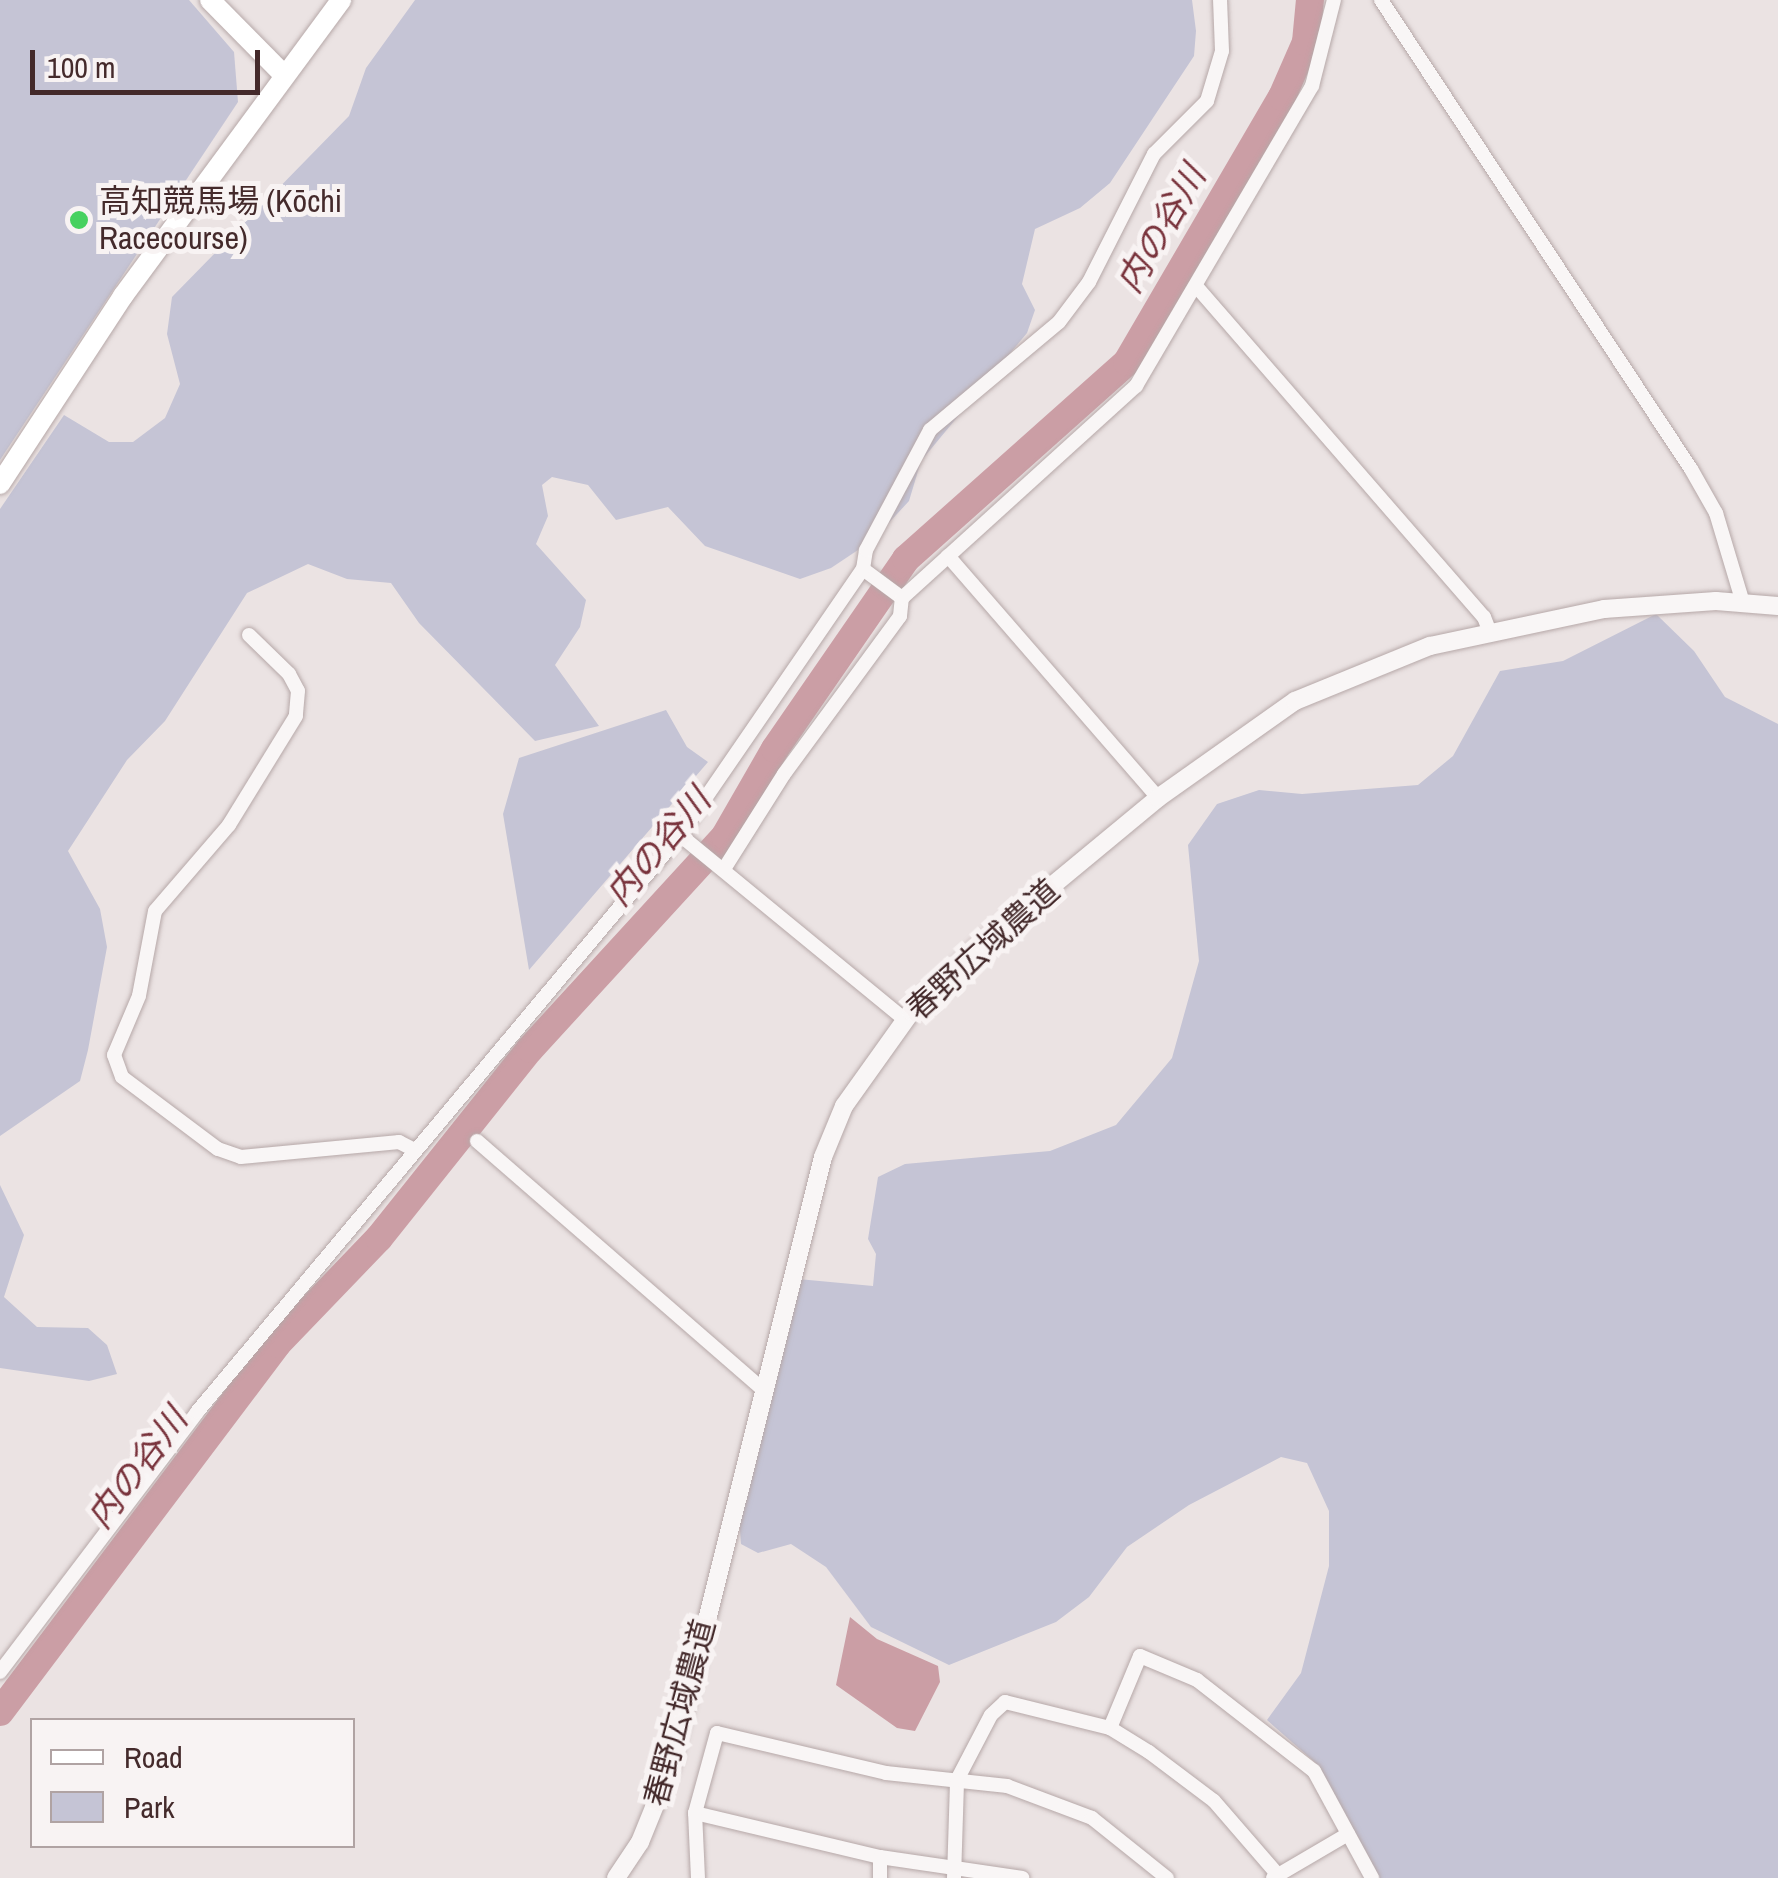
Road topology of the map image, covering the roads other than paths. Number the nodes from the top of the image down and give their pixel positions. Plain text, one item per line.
1 (210, 0) edge
2 (341, 0) edge
3 (1220, 0) edge
4 (1334, 0) edge
5 (1381, 0) edge
6 (284, 75) junction
7 (1196, 286) junction
8 (0, 484) edge
9 (948, 556) junction
10 (866, 572) junction
11 (898, 596) junction
12 (1743, 603) junction
13 (1778, 606) edge
14 (1490, 633) junction
15 (249, 635) dead end
16 (1158, 798) junction
17 (684, 838) junction
18 (721, 867) junction
19 (905, 1020) junction
20 (477, 1141) dead end
21 (415, 1150) junction
22 (761, 1388) junction
23 (0, 1672) edge
24 (1110, 1728) junction
25 (957, 1780) junction
26 (694, 1813) junction
27 (1348, 1834) junction
28 (880, 1857) junction
29 (954, 1871) edge
30 (1276, 1877) edge
31 (616, 1878) edge
32 (698, 1878) edge
33 (880, 1878) edge
34 (1022, 1878) edge
35 (1167, 1878) edge
36 (1372, 1878) edge

1 - 6 main road
2 - 6 main road
3 - 10 street
4 - 7 street
5 - 12 street
6 - 8 main road
7 - 9 street
7 - 14 street
9 - 11 street
9 - 16 street
10 - 11 street
10 - 17 street
11 - 18 street
12 - 13 street, 春野広域農道
12 - 14 street, 春野広域農道
14 - 16 street, 春野広域農道
15 - 21 street
16 - 19 street, 春野広域農道
17 - 18 street
17 - 21 street
18 - 19 street
19 - 22 street, 春野広域農道
20 - 22 street
21 - 23 street
22 - 31 street, 春野広域農道
24 - 25 street
24 - 27 street
24 - 30 street
25 - 26 street
25 - 29 street
25 - 35 street
26 - 28 street
26 - 32 street
27 - 30 street
27 - 36 street
28 - 29 street
28 - 33 street
29 - 34 street

